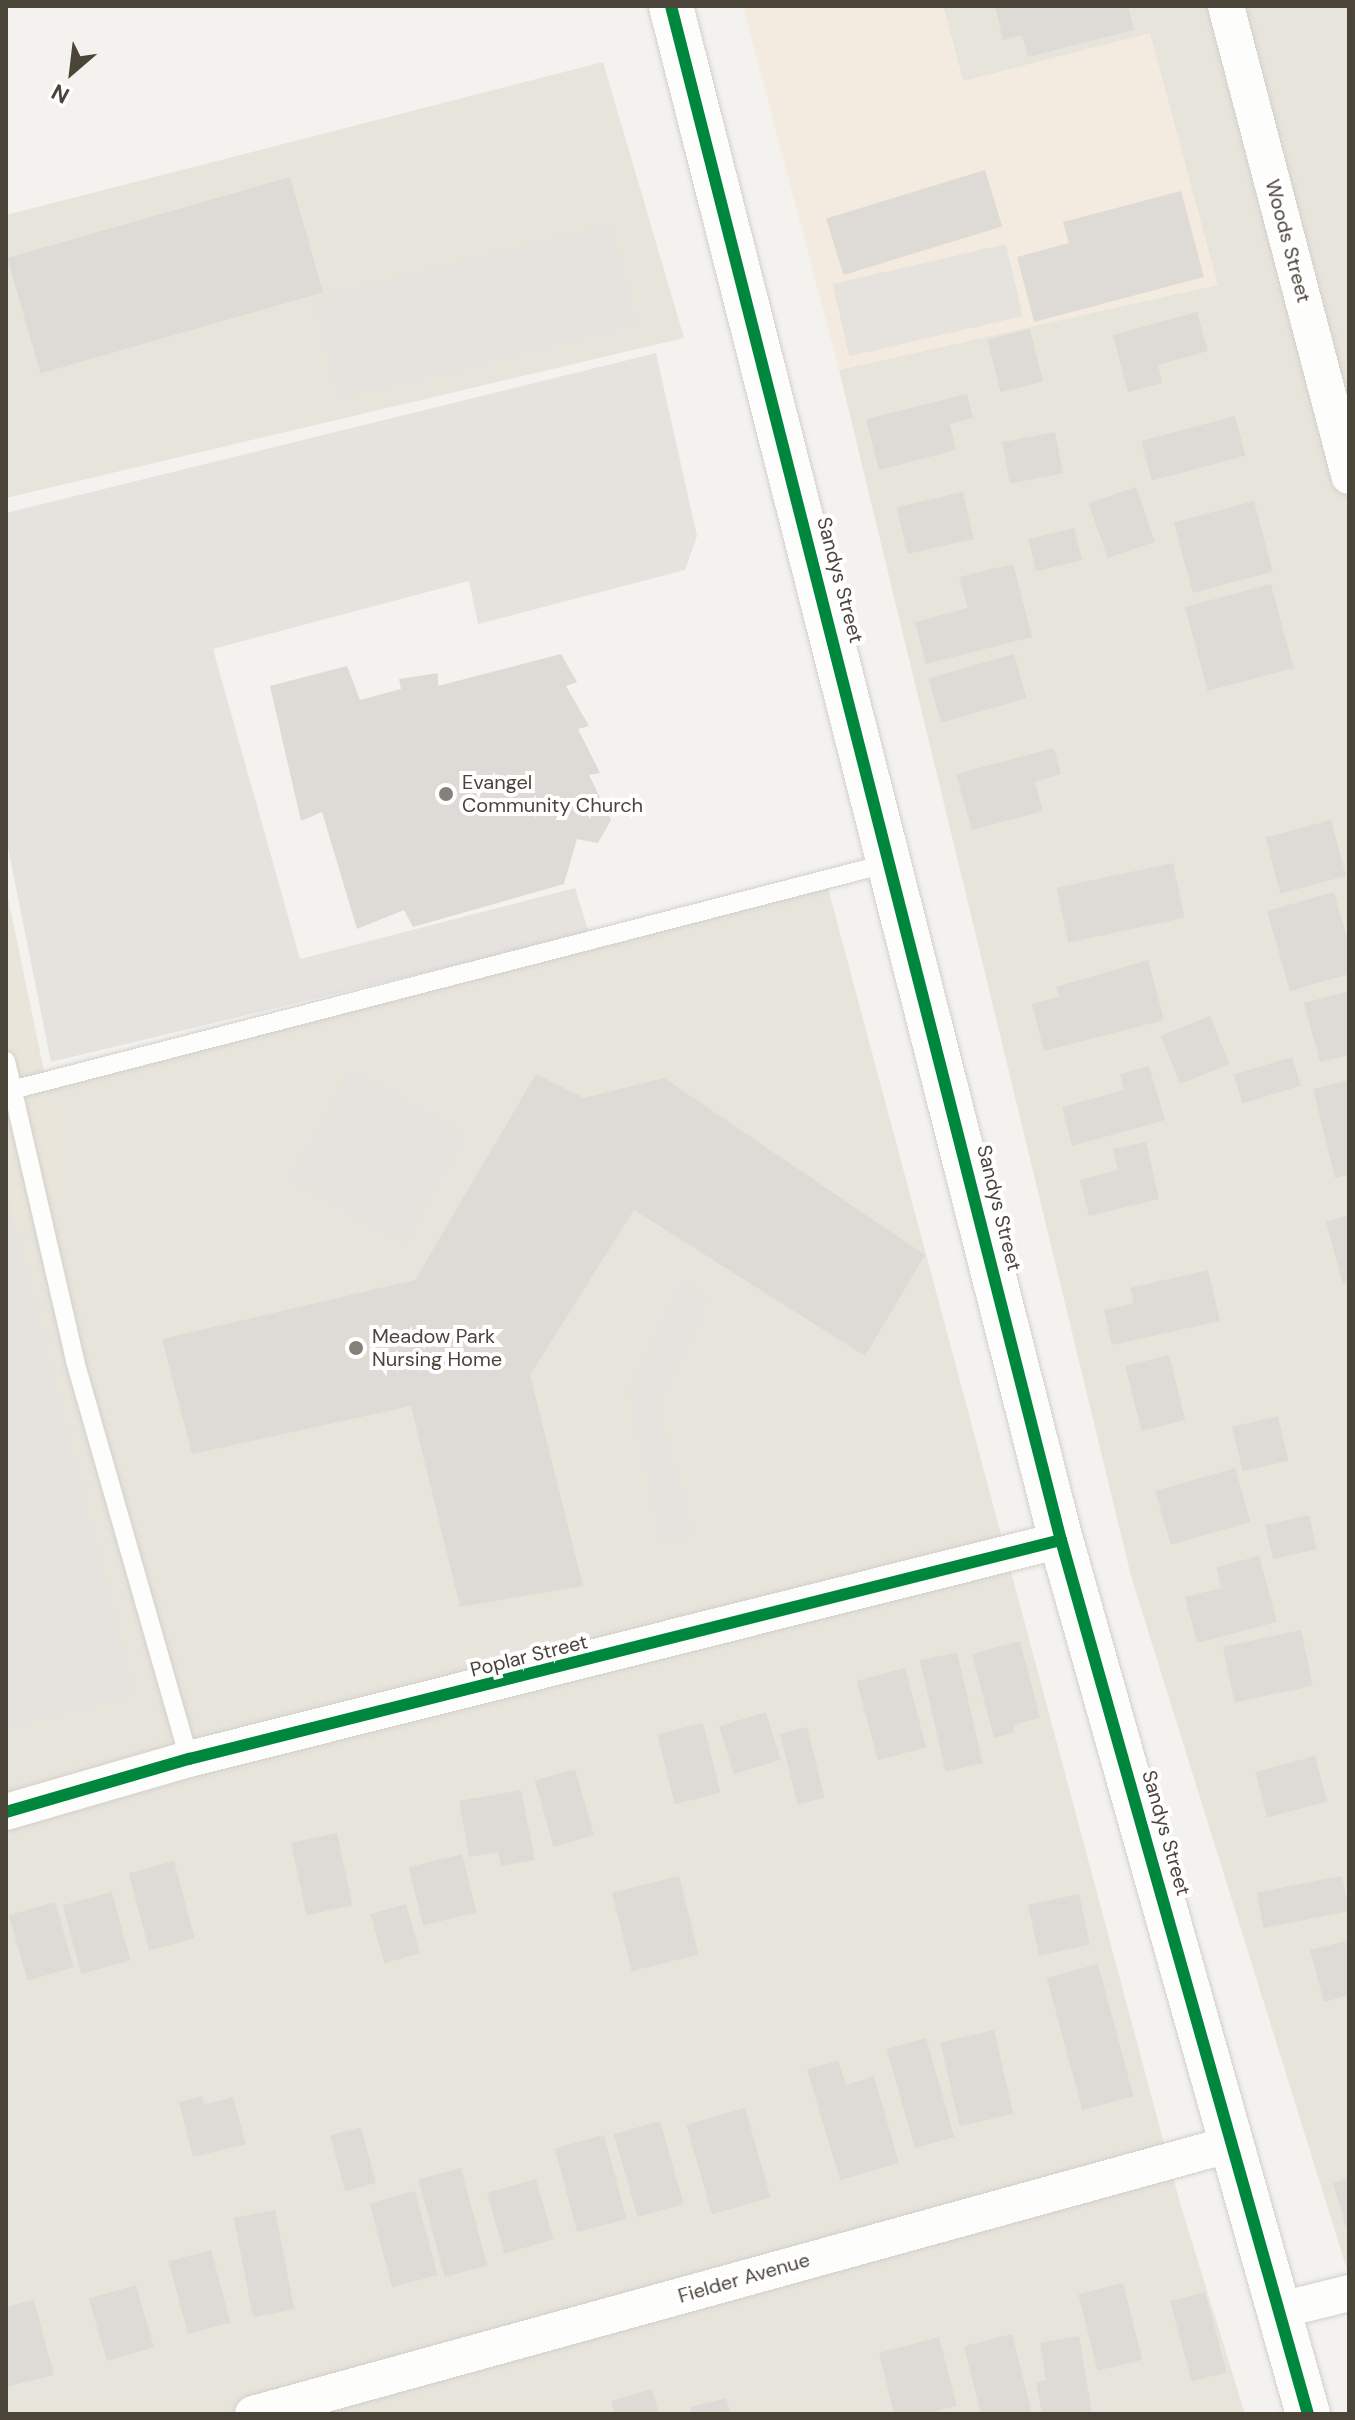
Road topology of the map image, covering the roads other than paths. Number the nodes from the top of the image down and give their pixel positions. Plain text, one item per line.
1 (671, 6) edge
2 (1226, 6) edge
3 (1349, 476) edge
4 (892, 862) junction
5 (6, 1061) edge
6 (12, 1090) junction
7 (1061, 1540) junction
8 (189, 1759) junction
9 (6, 1812) edge
10 (1235, 2143) junction
11 (1349, 2293) edge
12 (1281, 2310) junction
13 (253, 2414) edge
14 (1308, 2414) edge

1 - 4 street, Sandys Street
2 - 3 street, Woods Street
4 - 6 lane
4 - 7 street, Sandys Street
5 - 6 lane
6 - 8 lane
7 - 8 street, Poplar Street
7 - 10 street, Sandys Street
8 - 9 street, Poplar Street
10 - 12 street, Sandys Street
10 - 13 street, Fielder Avenue
11 - 12 street
12 - 14 street, Sandys Street

